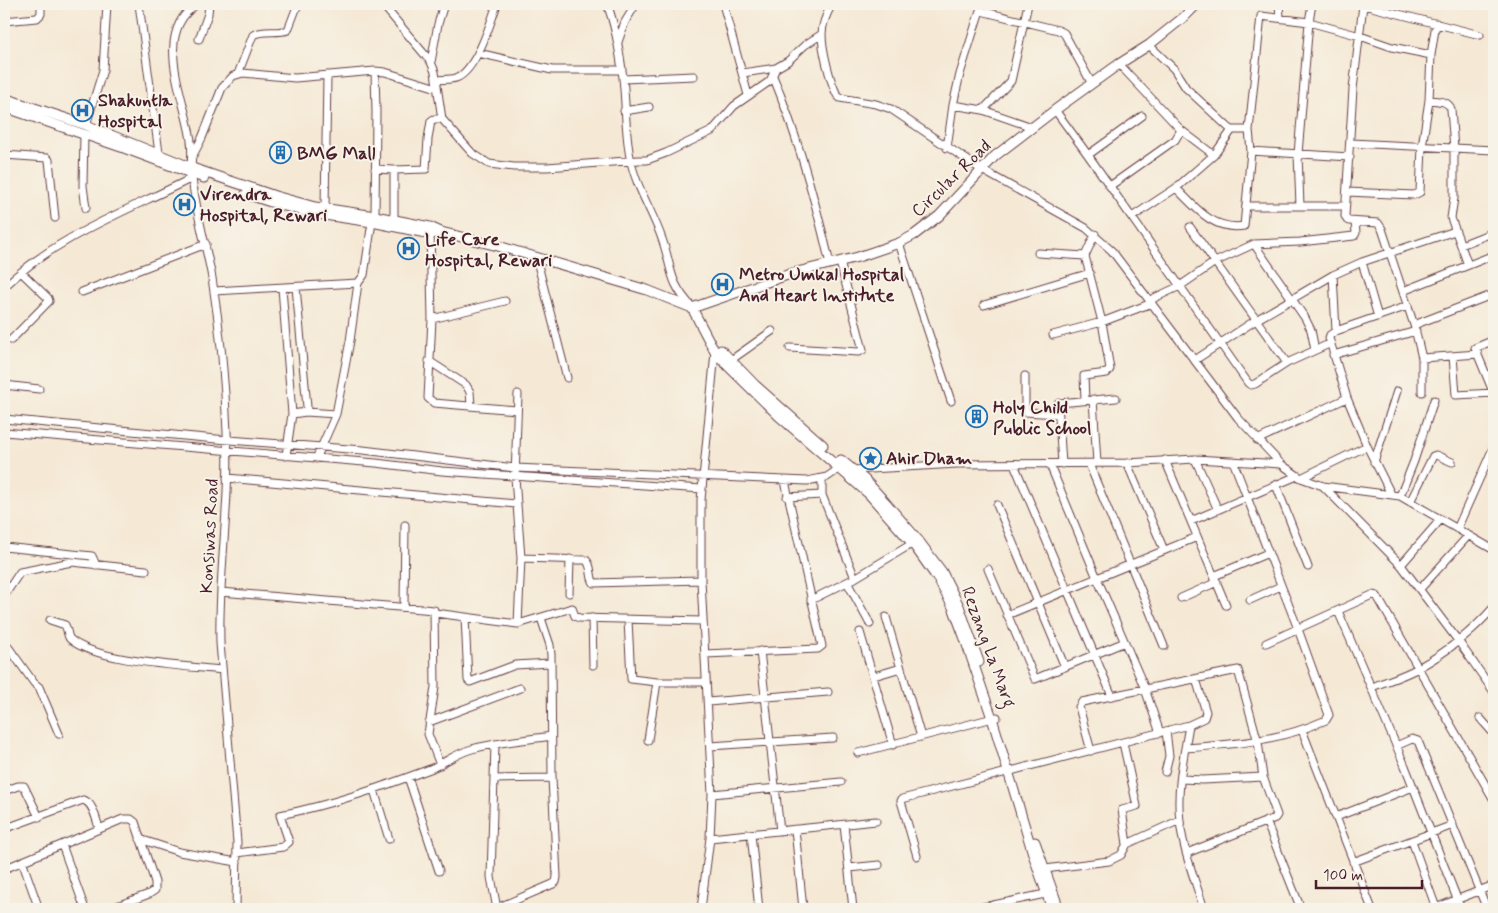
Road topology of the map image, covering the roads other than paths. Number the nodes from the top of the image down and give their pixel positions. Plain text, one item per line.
1 (41, 4) edge
2 (107, 4) edge
3 (139, 4) edge
4 (197, 4) edge
5 (209, 4) edge
6 (298, 4) edge
7 (382, 4) edge
8 (444, 4) edge
9 (497, 4) edge
10 (607, 4) edge
11 (636, 4) edge
12 (723, 4) edge
13 (832, 4) edge
14 (1028, 4) edge
15 (1197, 4) edge
16 (1279, 4) edge
17 (1312, 4) edge
18 (1361, 5) edge
19 (982, 7) edge
20 (1280, 17) junction
21 (4, 21) edge
22 (1024, 22) junction
23 (1309, 22) junction
24 (1436, 23) junction
25 (822, 34) junction
26 (1480, 35) dead end
27 (1360, 36) junction
28 (199, 39) dead end
29 (618, 43) junction
30 (1149, 45) junction
31 (478, 53) junction
32 (1431, 55) junction
33 (430, 62) junction
34 (1119, 64) junction
35 (776, 68) junction
36 (375, 70) junction
37 (621, 70) junction
38 (743, 73) junction
39 (238, 74) junction
40 (327, 75) junction
41 (694, 76) dead end
42 (773, 76) junction
43 (623, 79) junction
44 (436, 84) junction
45 (1092, 84) junction
46 (748, 95) junction
47 (4, 98) edge
48 (1429, 100) junction
49 (953, 105) junction
50 (4, 106) edge
51 (649, 107) dead end
52 (624, 110) junction
53 (983, 110) junction
54 (1054, 110) junction
55 (1142, 116) dead end
56 (442, 119) junction
57 (86, 125) junction
58 (1032, 127) junction
59 (1181, 130) junction
60 (1232, 130) junction
61 (1249, 130) junction
62 (84, 134) junction
63 (1351, 143) junction
64 (1422, 147) junction
65 (947, 148) junction
66 (1454, 148) junction
67 (1494, 150) edge
68 (1252, 151) junction
69 (159, 153) junction
70 (1214, 154) junction
71 (1298, 154) junction
72 (4, 155) edge
73 (1088, 155) junction
74 (192, 157) junction
75 (1350, 157) junction
76 (631, 161) junction
77 (376, 169) junction
78 (394, 170) junction
79 (982, 170) junction
80 (191, 173) junction
81 (1110, 186) junction
82 (1176, 188) junction
83 (1347, 192) junction
84 (1246, 206) junction
85 (1300, 206) junction
86 (1344, 206) junction
87 (86, 208) dead end
88 (326, 209) junction
89 (1132, 217) junction
90 (55, 218) dead end
91 (374, 219) junction
92 (394, 219) junction
93 (1355, 222) junction
94 (1190, 227) dead end
95 (430, 231) junction
96 (1455, 231) junction
97 (1494, 232) edge
98 (1095, 234) junction
99 (899, 243) junction
100 (206, 244) junction
101 (1254, 244) junction
102 (1461, 245) junction
103 (1038, 253) dead end
104 (1390, 253) junction
105 (1494, 255) edge
106 (1085, 256) junction
107 (536, 257) junction
108 (840, 262) junction
109 (1215, 262) junction
110 (1362, 262) junction
111 (830, 264) junction
112 (1468, 265) junction
113 (21, 272) junction
114 (1090, 272) junction
115 (1333, 275) junction
116 (358, 283) junction
117 (4, 286) edge
118 (1180, 286) junction
119 (296, 287) junction
120 (282, 288) junction
121 (214, 291) junction
122 (1403, 291) junction
123 (82, 292) dead end
124 (1494, 294) edge
125 (1292, 298) junction
126 (505, 301) dead end
127 (1151, 301) junction
128 (984, 306) dead end
129 (1408, 306) junction
130 (692, 308) junction
131 (1378, 317) junction
132 (432, 319) junction
133 (1256, 320) junction
134 (1102, 322) junction
135 (1415, 328) junction
136 (772, 331) dead end
137 (1336, 331) junction
138 (1053, 335) dead end
139 (707, 336) junction
140 (11, 340) dead end
141 (1494, 340) edge
142 (1220, 343) junction
143 (1330, 344) junction
144 (790, 348) dead end
145 (1315, 350) junction
146 (715, 352) junction
147 (1478, 354) junction
148 (1333, 355) junction
149 (1453, 356) junction
150 (1422, 358) junction
151 (730, 360) junction
152 (1194, 360) junction
153 (429, 361) junction
154 (1287, 363) junction
155 (1025, 376) dead end
156 (566, 378) dead end
157 (4, 385) edge
158 (39, 389) dead end
159 (1397, 390) dead end
160 (1422, 392) dead end
161 (518, 394) dead end
162 (1494, 394) edge
163 (1116, 398) dead end
164 (1347, 398) junction
165 (1089, 400) junction
166 (1434, 400) dead end
167 (951, 401) dead end
168 (471, 406) junction
169 (517, 410) junction
170 (306, 412) junction
171 (292, 414) junction
172 (336, 414) junction
173 (1058, 414) junction
174 (5, 419) edge
175 (802, 431) junction
176 (4, 432) edge
177 (228, 439) junction
178 (1257, 440) junction
179 (289, 444) junction
180 (322, 446) junction
181 (1367, 446) junction
182 (1494, 446) edge
183 (227, 451) junction
184 (286, 456) junction
185 (316, 459) junction
186 (1195, 459) junction
187 (1165, 460) junction
188 (1233, 461) junction
189 (1374, 462) junction
190 (1452, 462) dead end
191 (1093, 463) junction
192 (1127, 463) junction
193 (1014, 464) junction
194 (1062, 464) junction
195 (1281, 464) junction
196 (1050, 465) junction
197 (515, 468) junction
198 (846, 468) junction
199 (515, 477) junction
200 (703, 477) junction
201 (1299, 477) junction
202 (227, 478) junction
203 (822, 479) junction
204 (785, 481) junction
205 (1276, 485) junction
206 (1323, 486) junction
207 (702, 489) junction
208 (1391, 494) junction
209 (822, 495) junction
210 (1400, 496) junction
211 (787, 497) junction
212 (1247, 497) junction
213 (1410, 502) junction
214 (516, 504) junction
215 (997, 505) dead end
216 (1218, 510) junction
217 (1440, 519) junction
218 (1191, 521) junction
219 (405, 525) dead end
220 (1457, 529) junction
221 (1468, 536) junction
222 (1198, 537) junction
223 (915, 542) junction
224 (4, 547) edge
225 (1164, 550) junction
226 (1494, 550) edge
227 (1268, 553) junction
228 (521, 558) junction
229 (570, 559) junction
230 (1130, 564) junction
231 (96, 565) junction
232 (1401, 565) junction
233 (1308, 567) dead end
234 (988, 569) dead end
235 (146, 570) dead end
236 (1097, 578) junction
237 (1215, 579) junction
238 (701, 580) junction
239 (851, 580) junction
240 (1281, 586) junction
241 (1420, 589) junction
242 (1068, 590) junction
243 (221, 592) junction
244 (569, 593) dead end
245 (4, 596) edge
246 (1181, 598) dead end
247 (811, 600) junction
248 (1250, 600) dead end
249 (1037, 602) junction
250 (1226, 605) dead end
251 (404, 606) junction
252 (1494, 607) edge
253 (1338, 611) junction
254 (435, 613) junction
255 (1007, 615) junction
256 (886, 616) dead end
257 (465, 617) junction
258 (541, 618) junction
259 (592, 618) junction
260 (50, 620) dead end
261 (628, 620) junction
262 (703, 621) junction
263 (518, 624) junction
264 (870, 624) dead end
265 (1298, 629) junction
266 (860, 632) dead end
267 (4, 641) edge
268 (1125, 642) junction
269 (1459, 642) junction
270 (1266, 643) dead end
271 (1164, 646) dead end
272 (760, 651) junction
273 (705, 654) junction
274 (1095, 654) junction
275 (550, 663) junction
276 (593, 665) dead end
277 (1064, 667) junction
278 (901, 668) junction
279 (1418, 668) junction
280 (222, 670) junction
281 (874, 676) junction
282 (1196, 678) junction
283 (657, 682) junction
284 (706, 682) junction
285 (1372, 687) junction
286 (520, 688) dead end
287 (1145, 689) junction
288 (828, 692) dead end
289 (1494, 692) edge
290 (1112, 696) junction
291 (764, 698) junction
292 (708, 702) junction
293 (995, 718) junction
294 (1480, 718) dead end
295 (429, 722) junction
296 (1189, 725) junction
297 (1302, 730) junction
298 (1163, 732) junction
299 (59, 734) dead end
300 (1494, 734) edge
301 (551, 736) junction
302 (921, 737) junction
303 (833, 738) dead end
304 (648, 740) dead end
305 (1122, 742) junction
306 (1258, 742) junction
307 (770, 743) junction
308 (495, 744) junction
309 (893, 744) junction
310 (710, 746) junction
311 (1396, 746) junction
312 (1186, 748) junction
313 (1091, 751) junction
314 (858, 753) dead end
315 (440, 765) junction
316 (1010, 771) junction
317 (1165, 772) dead end
318 (408, 777) junction
319 (1262, 777) junction
320 (552, 778) junction
321 (494, 779) junction
322 (1181, 779) junction
323 (840, 782) dead end
324 (1413, 787) junction
325 (775, 789) junction
326 (374, 790) junction
327 (4, 791) edge
328 (712, 794) junction
329 (1493, 795) edge
330 (39, 816) junction
331 (1336, 817) junction
332 (1180, 820) junction
333 (876, 821) dead end
334 (1266, 821) junction
335 (844, 825) junction
336 (1453, 825) junction
337 (99, 828) junction
338 (4, 829) edge
339 (795, 829) junction
340 (780, 831) junction
341 (751, 834) junction
342 (1432, 834) junction
343 (710, 838) junction
344 (140, 839) junction
345 (389, 839) dead end
346 (1412, 841) junction
347 (1127, 844) junction
348 (62, 845) junction
349 (1187, 852) junction
350 (237, 853) junction
351 (917, 856) dead end
352 (22, 861) junction
353 (237, 862) junction
354 (1354, 862) junction
355 (879, 865) dead end
356 (849, 868) junction
357 (4, 869) edge
358 (1044, 869) junction
359 (439, 872) dead end
360 (1494, 885) edge
361 (1480, 891) junction
362 (1049, 893) junction
363 (1458, 900) junction
364 (39, 909) edge
365 (85, 909) edge
366 (109, 909) edge
367 (236, 909) edge
368 (497, 909) edge
369 (701, 909) edge
370 (759, 909) edge
371 (804, 909) edge
372 (853, 909) edge
373 (974, 909) edge
374 (1052, 909) edge
375 (1059, 909) edge
376 (1204, 909) edge
377 (1301, 909) edge
378 (1372, 909) edge
379 (1461, 909) edge
380 (1487, 909) edge

1 - 21 street
2 - 57 street
3 - 69 street
4 - 74 street
5 - 28 street
6 - 39 street
7 - 33 street
8 - 33 street
9 - 31 street
10 - 29 street
11 - 29 street
12 - 38 street
13 - 25 street
14 - 22 street
15 - 30 main road, Circular Road
16 - 20 street
17 - 23 street
18 - 24 street
18 - 27 street
19 - 22 street
19 - 49 street
20 - 23 street
20 - 61 street
22 - 45 street
22 - 53 street
23 - 27 street
23 - 71 street
24 - 26 street
24 - 32 street
25 - 35 street
25 - 65 street
27 - 32 street
27 - 63 street
29 - 37 street
30 - 34 main road, Circular Road
30 - 60 street
31 - 37 street
31 - 44 street
32 - 48 street
33 - 44 street
34 - 45 main road, Circular Road
34 - 59 street
35 - 38 street
35 - 42 street
36 - 40 street
36 - 44 street
36 - 77 street
37 - 43 street
38 - 46 street
39 - 40 street
39 - 74 street
40 - 88 street
41 - 43 street
42 - 46 street
42 - 111 street
43 - 52 street
44 - 56 street
45 - 54 main road, Circular Road
46 - 76 street
47 - 57 main road
48 - 64 street
48 - 66 street
49 - 53 street
49 - 65 street
50 - 62 main road
51 - 52 street
52 - 76 street
53 - 58 street
54 - 58 main road, Circular Road
54 - 73 street
55 - 73 street
56 - 76 street
56 - 78 street
57 - 69 main road
58 - 79 main road, Circular Road
59 - 70 street
59 - 81 street
60 - 61 street
60 - 70 street
61 - 68 street
62 - 80 main road
62 - 87 street
63 - 64 street
63 - 75 street
64 - 66 street
64 - 83 street
65 - 79 street
66 - 67 street
66 - 96 street
68 - 71 street
68 - 84 street
69 - 80 main road
70 - 82 street
71 - 75 street
71 - 85 street
72 - 90 street
73 - 81 street
74 - 80 street, Konsiwas Road
75 - 83 street
76 - 130 street
77 - 78 street
77 - 91 street
78 - 92 street
79 - 98 street
79 - 99 main road, Circular Road
80 - 88 main road
80 - 91 main road
80 - 100 street, Konsiwas Road
80 - 113 street
81 - 89 street
82 - 84 street
82 - 89 street
83 - 86 street
84 - 85 street
85 - 86 street
86 - 93 street
88 - 91 main road
89 - 118 street
91 - 92 main road
91 - 95 main road
91 - 116 street
92 - 95 main road
93 - 101 street
93 - 104 street
94 - 109 street
95 - 107 main road
95 - 132 street
96 - 102 street
96 - 104 street
97 - 102 street
98 - 106 street
98 - 127 street
99 - 108 main road, Circular Road
99 - 167 street
100 - 121 street, Konsiwas Road
100 - 123 street
101 - 109 street
101 - 125 street
102 - 112 street
103 - 106 street
104 - 110 street
104 - 122 street
105 - 112 street
106 - 114 street
107 - 130 main road
107 - 156 street
108 - 111 main road, Circular Road
108 - 144 street
109 - 118 street
109 - 133 street
110 - 115 street
110 - 131 street
111 - 130 main road, Circular Road
112 - 122 street
113 - 117 street
113 - 140 street
114 - 128 street
114 - 134 street
115 - 125 street
115 - 137 street
116 - 119 street
116 - 172 street
118 - 127 street
118 - 142 street
119 - 120 street
119 - 170 street
120 - 121 street
120 - 171 street
121 - 177 street, Konsiwas Road
122 - 129 street
124 - 135 street
125 - 133 street
125 - 145 street
126 - 132 street
127 - 134 street
127 - 152 street
129 - 131 street
129 - 135 street
130 - 139 main road, Rezang La Marg
131 - 137 street
132 - 153 street
133 - 142 street
133 - 154 street
134 - 138 street
134 - 165 street
135 - 148 street
135 - 150 street
136 - 151 street
137 - 143 street
139 - 146 main road, Rezang La Marg
139 - 151 main road, Rezang La Marg
141 - 147 street
142 - 152 street
142 - 154 street
143 - 145 street
143 - 148 street
145 - 154 street
146 - 175 main road, Rezang La Marg
146 - 200 street
147 - 149 street
147 - 162 street
148 - 164 street
149 - 150 street
149 - 162 street
150 - 160 street
151 - 175 main road, Rezang La Marg
152 - 178 street
153 - 168 street
153 - 168 street
155 - 173 street
157 - 158 street
159 - 189 street
161 - 169 street
163 - 165 street
164 - 178 street
164 - 181 street
165 - 173 street
165 - 191 street
166 - 210 street
168 - 169 street
169 - 197 street
170 - 171 street
170 - 172 street
171 - 179 street
172 - 180 street
173 - 194 street
174 - 176 street
174 - 177 street
175 - 198 main road, Rezang La Marg
176 - 183 street
177 - 179 street
177 - 183 street, Konsiwas Road
178 - 195 street
179 - 180 street
179 - 184 street
180 - 185 street
180 - 197 street
181 - 189 street
181 - 201 street
182 - 220 street
183 - 184 street
183 - 202 street, Konsiwas Road
184 - 185 street
185 - 199 street
186 - 187 street
186 - 188 street
186 - 216 street
187 - 192 street
187 - 218 street
188 - 195 street
188 - 212 street
189 - 208 street
190 - 213 street
191 - 192 street
191 - 194 street
191 - 230 street
192 - 225 street
193 - 196 street
193 - 198 street
193 - 242 street
194 - 196 street
195 - 201 street
196 - 236 street
197 - 199 street
197 - 200 street
198 - 203 street
198 - 223 main road, Rezang La Marg
199 - 207 street
199 - 214 street
200 - 204 street
200 - 207 street
201 - 205 street
201 - 206 street
202 - 214 street
202 - 243 street, Konsiwas Road
203 - 204 street
203 - 209 street
204 - 211 street
205 - 212 street
205 - 233 street
206 - 208 street
206 - 232 street
207 - 238 street
208 - 210 street
209 - 211 street
209 - 239 street
210 - 213 street
211 - 247 street
212 - 216 street
212 - 227 street
213 - 217 street
214 - 228 street
215 - 249 street
216 - 218 street
217 - 220 street
217 - 232 street
218 - 222 street
219 - 251 street
220 - 221 street
221 - 226 street
221 - 241 street
222 - 225 street
222 - 237 street
223 - 239 street
223 - 293 main road, Rezang La Marg
224 - 231 street
225 - 230 street
227 - 237 street
227 - 240 street
228 - 229 street
228 - 263 street
229 - 238 street
229 - 244 street
230 - 236 street
230 - 271 street
231 - 235 street
231 - 245 street
232 - 241 street
234 - 255 street
236 - 242 street
236 - 268 street
237 - 246 street
237 - 250 street
238 - 262 street
239 - 247 street
239 - 264 street
240 - 248 street
240 - 265 street
241 - 269 street
242 - 249 street
242 - 274 street
243 - 251 street
243 - 280 street, Konsiwas Road
247 - 272 street
249 - 255 street
249 - 277 street
251 - 254 street
252 - 269 street
253 - 265 street
253 - 279 street
253 - 285 street
254 - 257 street
254 - 295 street
255 - 277 street
256 - 278 street
257 - 263 street
257 - 275 street
258 - 259 street
258 - 263 street
258 - 275 street
259 - 261 street
259 - 276 street
260 - 280 street
261 - 262 street
261 - 283 street
262 - 273 street
265 - 270 street
265 - 297 street
266 - 281 street
267 - 299 street
268 - 274 street
268 - 287 street
269 - 279 street
269 - 289 street
272 - 273 street
272 - 291 street
273 - 284 street
274 - 277 street
274 - 290 street
275 - 301 street
278 - 281 street
278 - 302 street
279 - 285 street
279 - 329 street
280 - 350 street, Konsiwas Road
281 - 309 street
282 - 287 street
282 - 296 street
282 - 306 street
283 - 284 street
283 - 304 street
284 - 292 street
285 - 311 street
286 - 295 street
287 - 290 street
287 - 298 street
288 - 291 street
290 - 313 street
291 - 292 street
291 - 307 street
292 - 310 street
293 - 302 street
293 - 316 main road, Rezang La Marg
294 - 300 street
295 - 315 street
296 - 298 street
296 - 312 street
297 - 306 street
297 - 331 street
298 - 305 street
298 - 317 street
301 - 308 street
301 - 320 street
302 - 309 street
303 - 307 street
305 - 313 street
305 - 347 street
306 - 312 street
306 - 319 street
307 - 310 street
307 - 325 street
308 - 315 street
308 - 321 street
309 - 314 street
310 - 328 street
311 - 324 street
311 - 336 street
312 - 322 street
313 - 316 street
315 - 318 street
316 - 351 street
316 - 358 main road, Rezang La Marg
316 - 362 main road, Rezang La Marg
318 - 326 street
318 - 359 street
319 - 322 street
319 - 334 street
320 - 321 street
320 - 368 street
321 - 368 street
322 - 332 street
323 - 325 street
324 - 331 street
324 - 342 street
325 - 328 street
325 - 340 street
326 - 345 street
326 - 350 street
327 - 330 street
328 - 343 street
330 - 337 street
330 - 338 street
331 - 354 street
332 - 347 street
332 - 349 street
333 - 335 street
334 - 349 street
334 - 377 street
335 - 339 street
335 - 356 street
336 - 342 street
336 - 361 street
337 - 344 street
337 - 348 street
339 - 340 street
339 - 371 street
340 - 341 street
341 - 343 street
341 - 370 street
342 - 346 street
342 - 363 street
343 - 369 street
344 - 353 street
344 - 366 street
346 - 354 street
346 - 363 street
347 - 358 street
348 - 352 street
348 - 365 street
349 - 376 street
350 - 353 street, Konsiwas Road
352 - 357 street
352 - 364 street
353 - 367 street, Konsiwas Road
354 - 378 street
355 - 356 street
356 - 372 street
358 - 362 main road, Rezang La Marg
360 - 361 street
361 - 363 street
361 - 380 street
362 - 373 street
362 - 374 main road, Rezang La Marg
362 - 375 main road, Rezang La Marg
363 - 379 street

